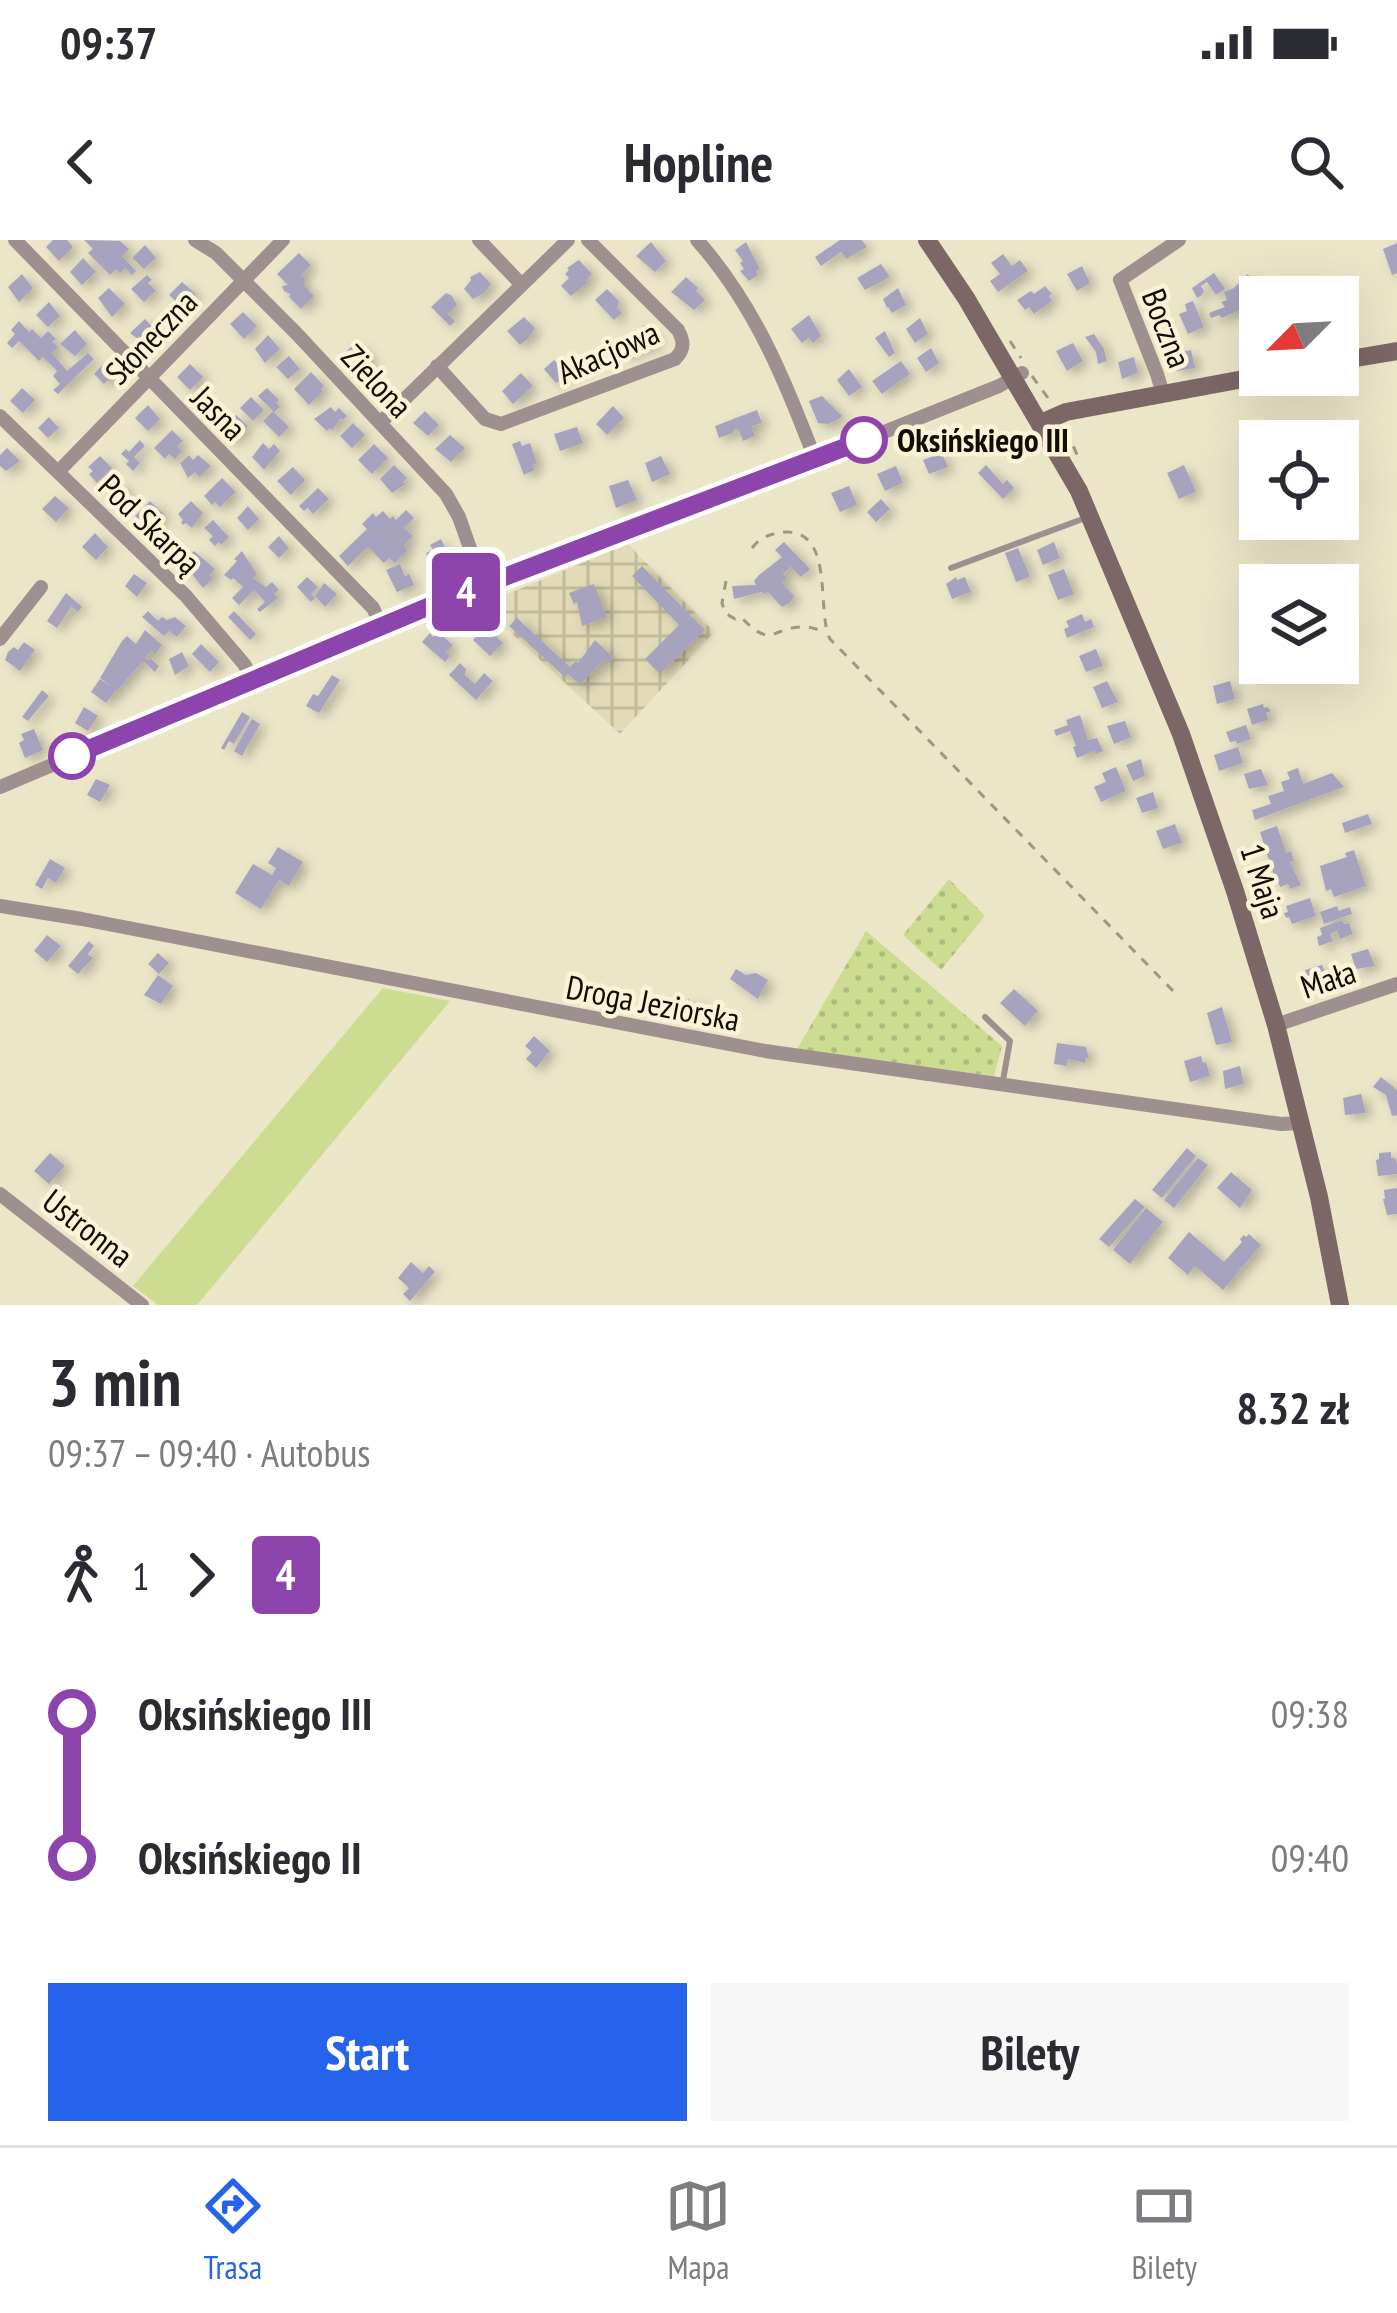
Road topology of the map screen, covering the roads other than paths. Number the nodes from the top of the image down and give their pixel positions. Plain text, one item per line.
1 (15, 240) edge
2 (195, 240) edge
3 (283, 240) edge
4 (479, 240) edge
5 (568, 240) edge
6 (588, 240) edge
7 (697, 240) edge
8 (928, 240) edge
9 (1179, 240) edge
10 (242, 281) junction
11 (521, 284) junction
12 (1397, 351) edge
13 (1359, 358) edge
14 (437, 366) junction
15 (1017, 376) junction
16 (148, 379) junction
17 (1239, 380) edge
18 (1163, 394) junction
19 (0, 416) edge
20 (1046, 421) junction
21 (380, 423) junction
22 (814, 459) junction
23 (58, 472) junction
24 (1090, 516) junction
25 (951, 568) dead end
26 (483, 585) junction
27 (41, 587) dead end
28 (381, 626) junction
29 (0, 639) edge
30 (253, 680) junction
31 (0, 787) edge
32 (0, 906) edge
33 (1397, 984) edge
34 (985, 1017) dead end
35 (1276, 1025) junction
36 (1002, 1086) junction
37 (1301, 1123) junction
38 (0, 1194) edge
39 (142, 1305) edge
40 (1340, 1305) edge

1 - 16 street, Jasna
2 - 10 street, Zielona
3 - 10 street, Słoneczna
4 - 11 street
5 - 11 street
6 - 14 street, Akacjowa
7 - 22 street
8 - 15 main road, 1 Maja
9 - 18 street, Boczna
10 - 16 street, Słoneczna
10 - 21 street, Zielona
11 - 14 street
12 - 13 main road
14 - 21 street
15 - 20 main road, 1 Maja
15 - 22 street
16 - 23 street, Słoneczna
16 - 28 street, Jasna
17 - 18 main road
18 - 20 main road
19 - 23 street, Pod Skarpą
20 - 24 main road, 1 Maja
21 - 26 street, Zielona
22 - 26 street
23 - 30 street, Pod Skarpą
24 - 25 lane
24 - 35 main road, 1 Maja
26 - 28 street
27 - 29 street
28 - 30 street
30 - 31 street
32 - 36 street, Droga Jeziorska
33 - 35 street, Mała
34 - 36 lane
35 - 37 main road, 1 Maja
36 - 37 street, Droga Jeziorska
37 - 40 main road, 1 Maja
38 - 39 street, Ustronna

